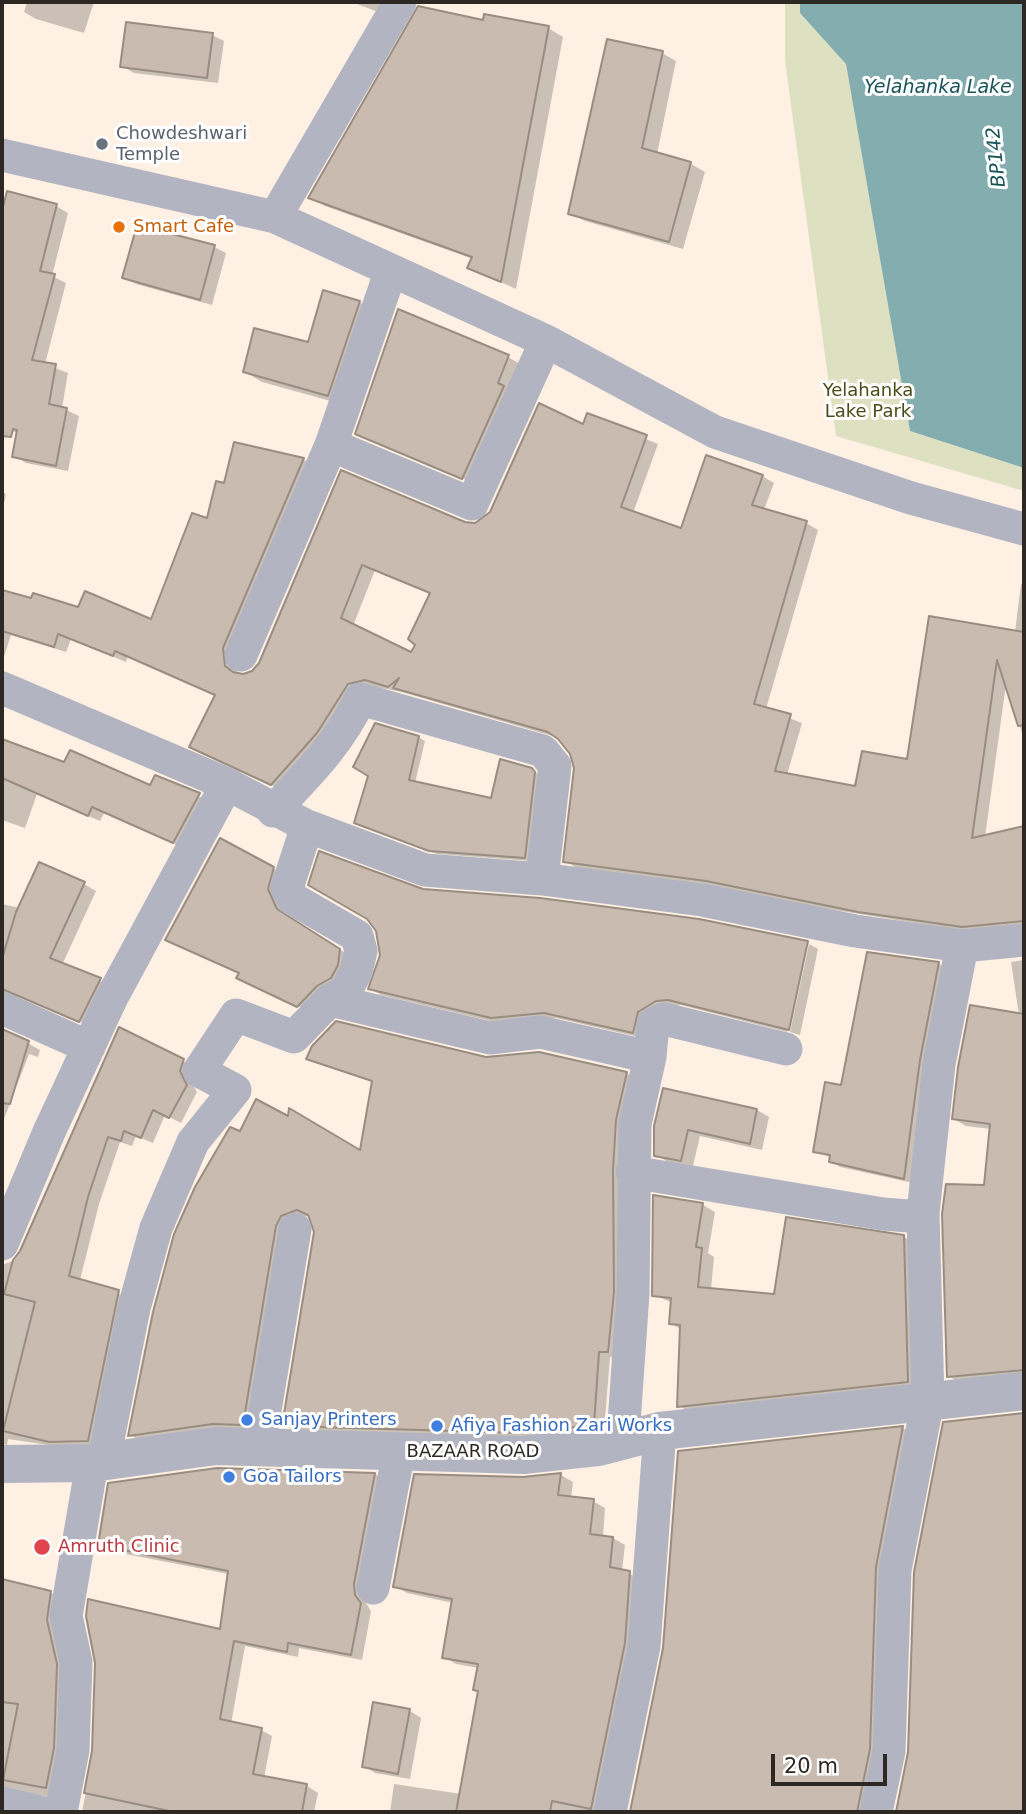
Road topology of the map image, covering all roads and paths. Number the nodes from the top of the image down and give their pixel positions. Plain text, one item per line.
1 (400, 2) edge
2 (2, 155) edge
3 (275, 217) junction
4 (391, 270) junction
5 (546, 341) junction
6 (331, 445) junction
7 (1024, 529) edge
8 (241, 655) dead end
9 (2, 688) edge
10 (227, 784) junction
11 (273, 810) junction
12 (307, 825) junction
13 (542, 879) junction
14 (1024, 940) edge
15 (962, 946) junction
16 (330, 1000) junction
17 (2, 1008) edge
18 (89, 1047) junction
19 (786, 1049) dead end
20 (650, 1057) junction
21 (632, 1172) junction
22 (923, 1213) junction
23 (295, 1229) dead end
24 (2, 1244) edge
25 (1024, 1391) edge
26 (928, 1400) junction
27 (660, 1431) junction
28 (623, 1438) junction
29 (258, 1447) junction
30 (399, 1451) junction
31 (98, 1461) junction
32 (2, 1464) edge
33 (373, 1588) dead end
34 (2, 1803) edge
35 (41, 1812) edge
36 (61, 1812) edge
37 (610, 1812) edge
38 (876, 1812) edge

1 - 3 street
2 - 3 street
3 - 4 street
4 - 5 street
4 - 6 street
5 - 6 street
5 - 7 street
6 - 8 street
9 - 10 street
10 - 11 street
10 - 18 street
11 - 12 street
11 - 13 street
12 - 13 street
12 - 16 street
13 - 15 street
14 - 15 street
15 - 22 street
16 - 20 street
16 - 31 street
17 - 18 street
18 - 24 street
19 - 20 street
20 - 21 street
21 - 22 street
21 - 28 street
22 - 26 street
23 - 29 street
25 - 26 street, BAZAAR ROAD
26 - 27 street, BAZAAR ROAD
26 - 38 street
27 - 28 street, BAZAAR ROAD
27 - 37 street
28 - 30 street, BAZAAR ROAD
29 - 30 street, BAZAAR ROAD
29 - 31 street, BAZAAR ROAD
30 - 33 street
31 - 32 street, BAZAAR ROAD
31 - 36 street
34 - 35 street

